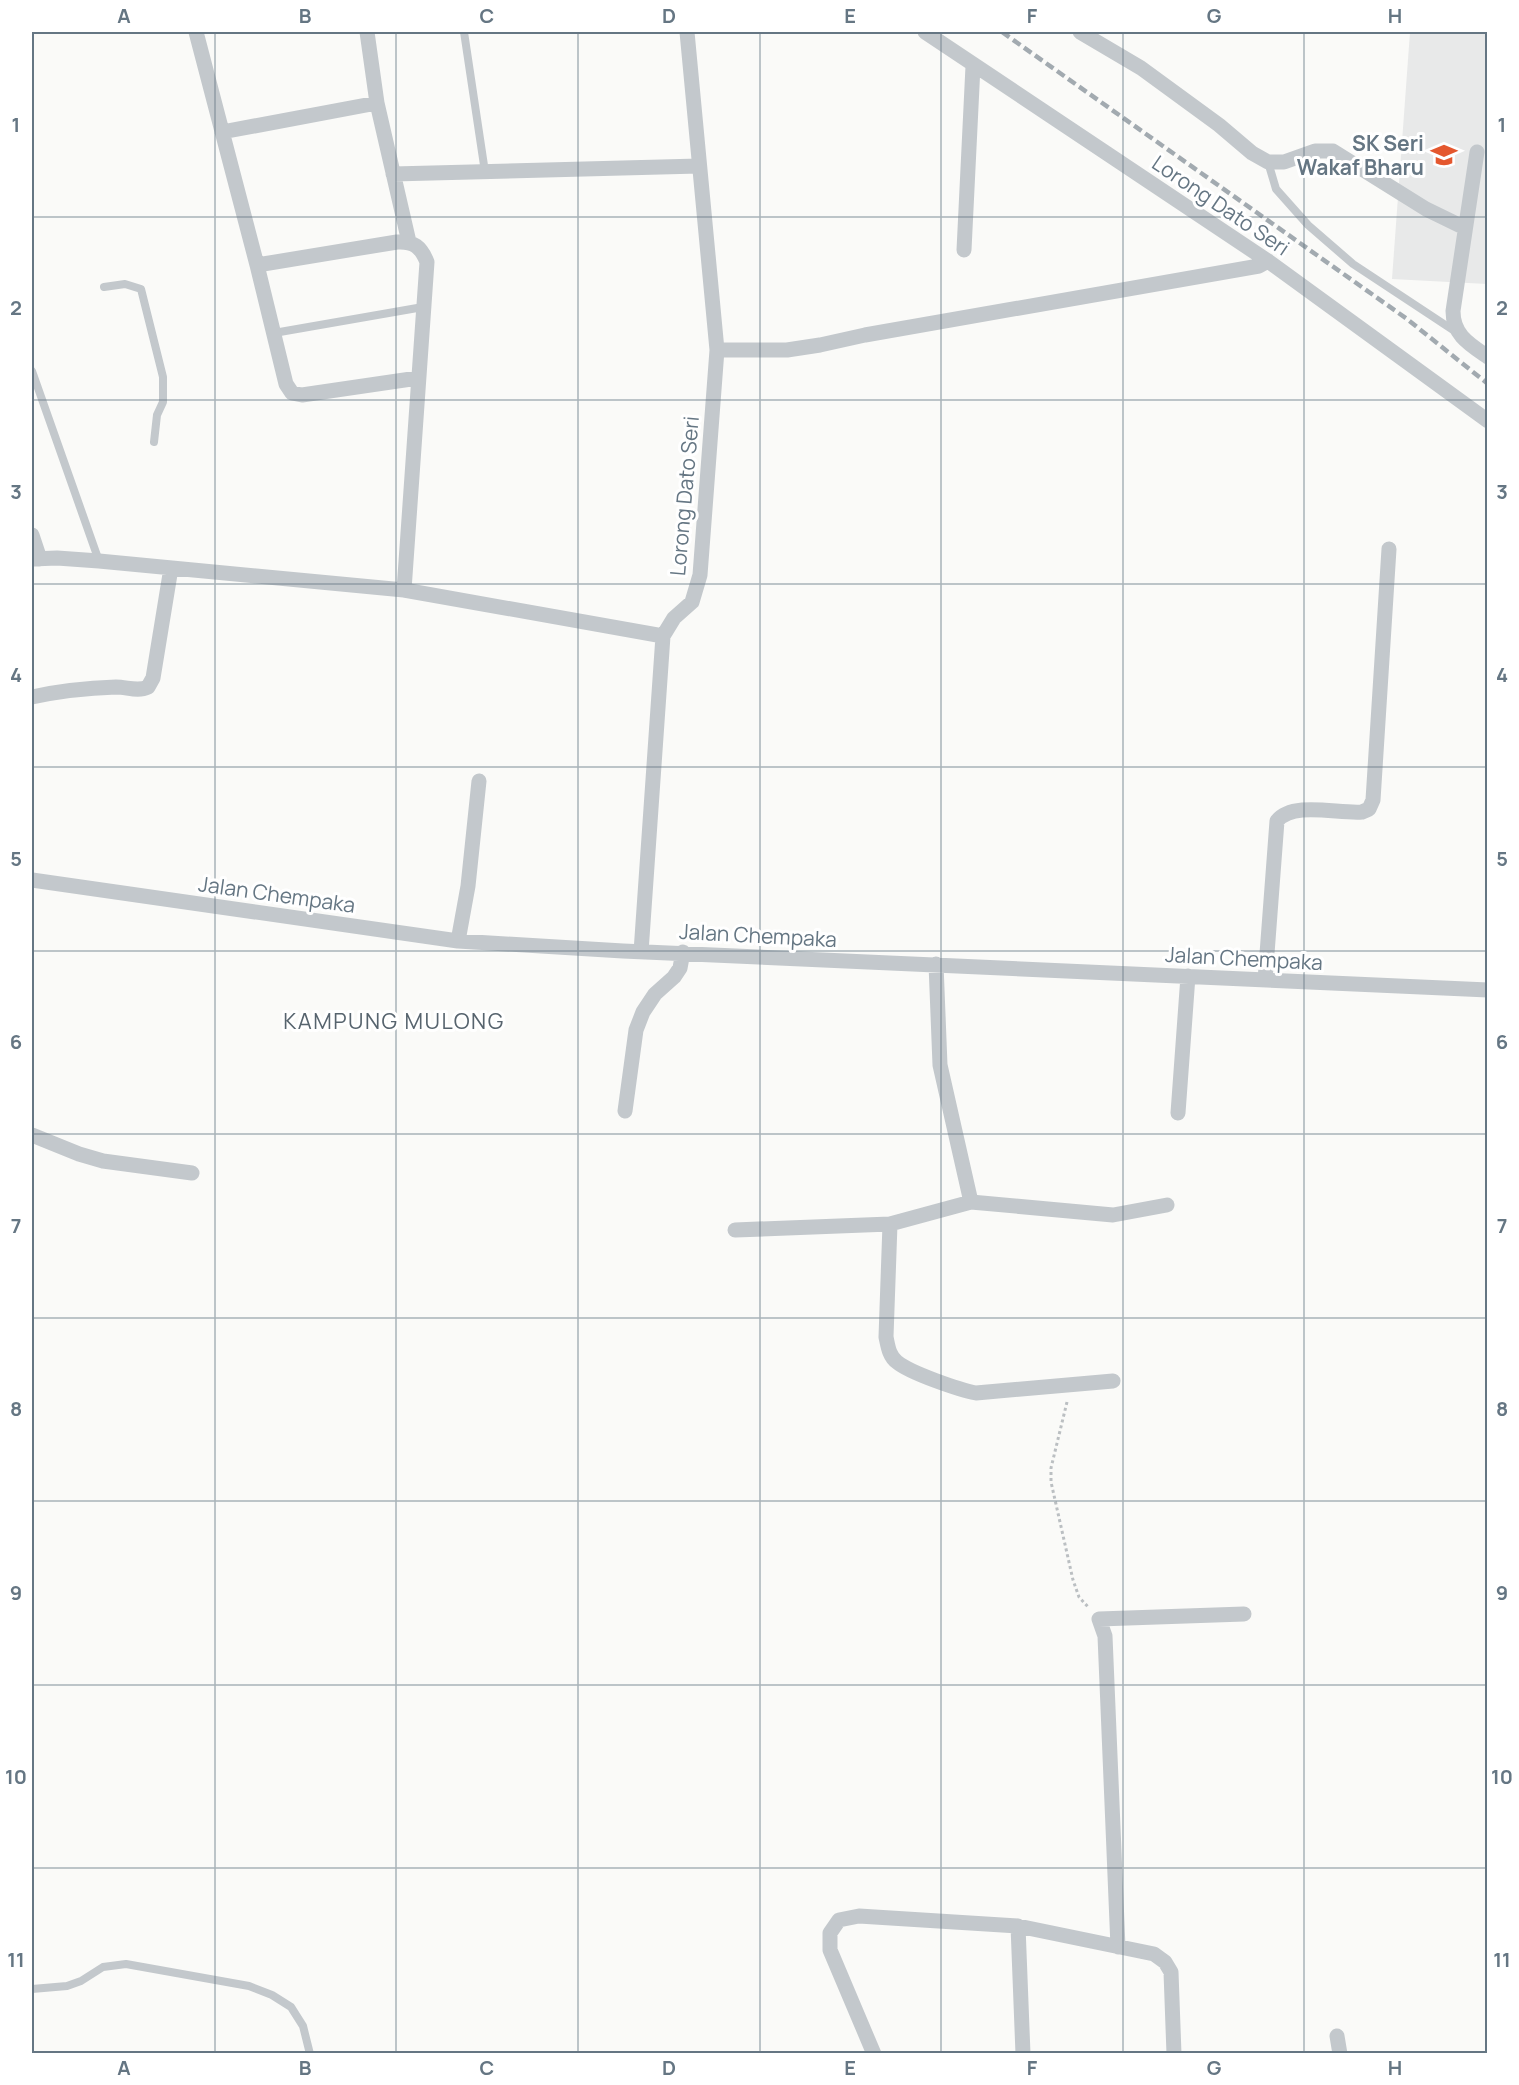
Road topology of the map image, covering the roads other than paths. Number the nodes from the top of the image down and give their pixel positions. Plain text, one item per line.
1 (196, 32) edge
2 (367, 32) edge
3 (464, 32) edge
4 (687, 32) edge
5 (925, 32) edge
6 (1080, 32) edge
7 (973, 66) junction
8 (377, 103) junction
9 (222, 132) junction
10 (1477, 152) dead end
11 (1268, 162) junction
12 (699, 166) junction
13 (485, 172) junction
14 (393, 174) junction
15 (1465, 228) junction
16 (409, 242) junction
17 (964, 250) dead end
18 (1268, 261) junction
19 (257, 265) junction
20 (104, 287) dead end
21 (423, 307) junction
22 (274, 333) junction
23 (1457, 333) junction
24 (717, 350) junction
25 (1488, 357) edge
26 (32, 371) edge
27 (418, 378) junction
28 (1488, 421) edge
29 (154, 442) dead end
30 (32, 535) edge
31 (1389, 549) dead end
32 (36, 559) edge
33 (99, 561) junction
34 (171, 568) junction
35 (404, 590) junction
36 (663, 636) junction
37 (32, 697) edge
38 (479, 780) dead end
39 (32, 880) edge
40 (458, 941) junction
41 (641, 952) junction
42 (682, 952) junction
43 (936, 964) junction
44 (1188, 976) junction
45 (1265, 980) junction
46 (1488, 990) edge
47 (626, 1111) dead end
48 (1178, 1113) dead end
49 (32, 1135) edge
50 (192, 1173) dead end
51 (971, 1203) junction
52 (1167, 1205) dead end
53 (890, 1224) junction
54 (735, 1230) dead end
55 (1113, 1381) dead end
56 (1244, 1614) dead end
57 (1018, 1926) junction
58 (1118, 1947) junction
59 (32, 1989) edge
60 (1336, 2036) dead end
61 (310, 2054) edge
62 (874, 2054) edge
63 (1023, 2054) edge
64 (1174, 2054) edge
65 (1340, 2054) edge

1 - 9 street
2 - 8 street
3 - 13 lane
4 - 12 street, Lorong Dato Seri
5 - 7 street, Lorong Dato Seri
6 - 11 street
7 - 17 street
7 - 18 street, Lorong Dato Seri
8 - 9 street
8 - 14 street
9 - 19 street
10 - 15 street
11 - 15 street
11 - 23 lane
12 - 13 street
12 - 24 street, Lorong Dato Seri
13 - 14 street
14 - 16 street
15 - 23 street
16 - 19 street
16 - 21 street
18 - 24 street
18 - 28 street, Lorong Dato Seri
19 - 22 street
20 - 29 lane
21 - 22 lane
21 - 27 street
22 - 27 street
23 - 25 street
24 - 36 street, Lorong Dato Seri
26 - 33 lane
27 - 35 street
30 - 32 street
31 - 45 street
32 - 33 street
33 - 34 street
34 - 35 street
34 - 37 street
35 - 36 street
36 - 41 street
38 - 40 street
39 - 40 street, Jalan Chempaka
40 - 41 street, Jalan Chempaka
41 - 42 street, Jalan Chempaka
42 - 43 street, Jalan Chempaka
42 - 47 street
43 - 44 street, Jalan Chempaka
43 - 51 street
44 - 45 street, Jalan Chempaka
44 - 48 street
45 - 46 street, Jalan Chempaka
49 - 50 street
51 - 52 street
51 - 53 street
53 - 54 street
53 - 55 street
56 - 58 street
57 - 58 street
57 - 62 street
57 - 63 street
58 - 64 street
59 - 61 lane
60 - 65 street

